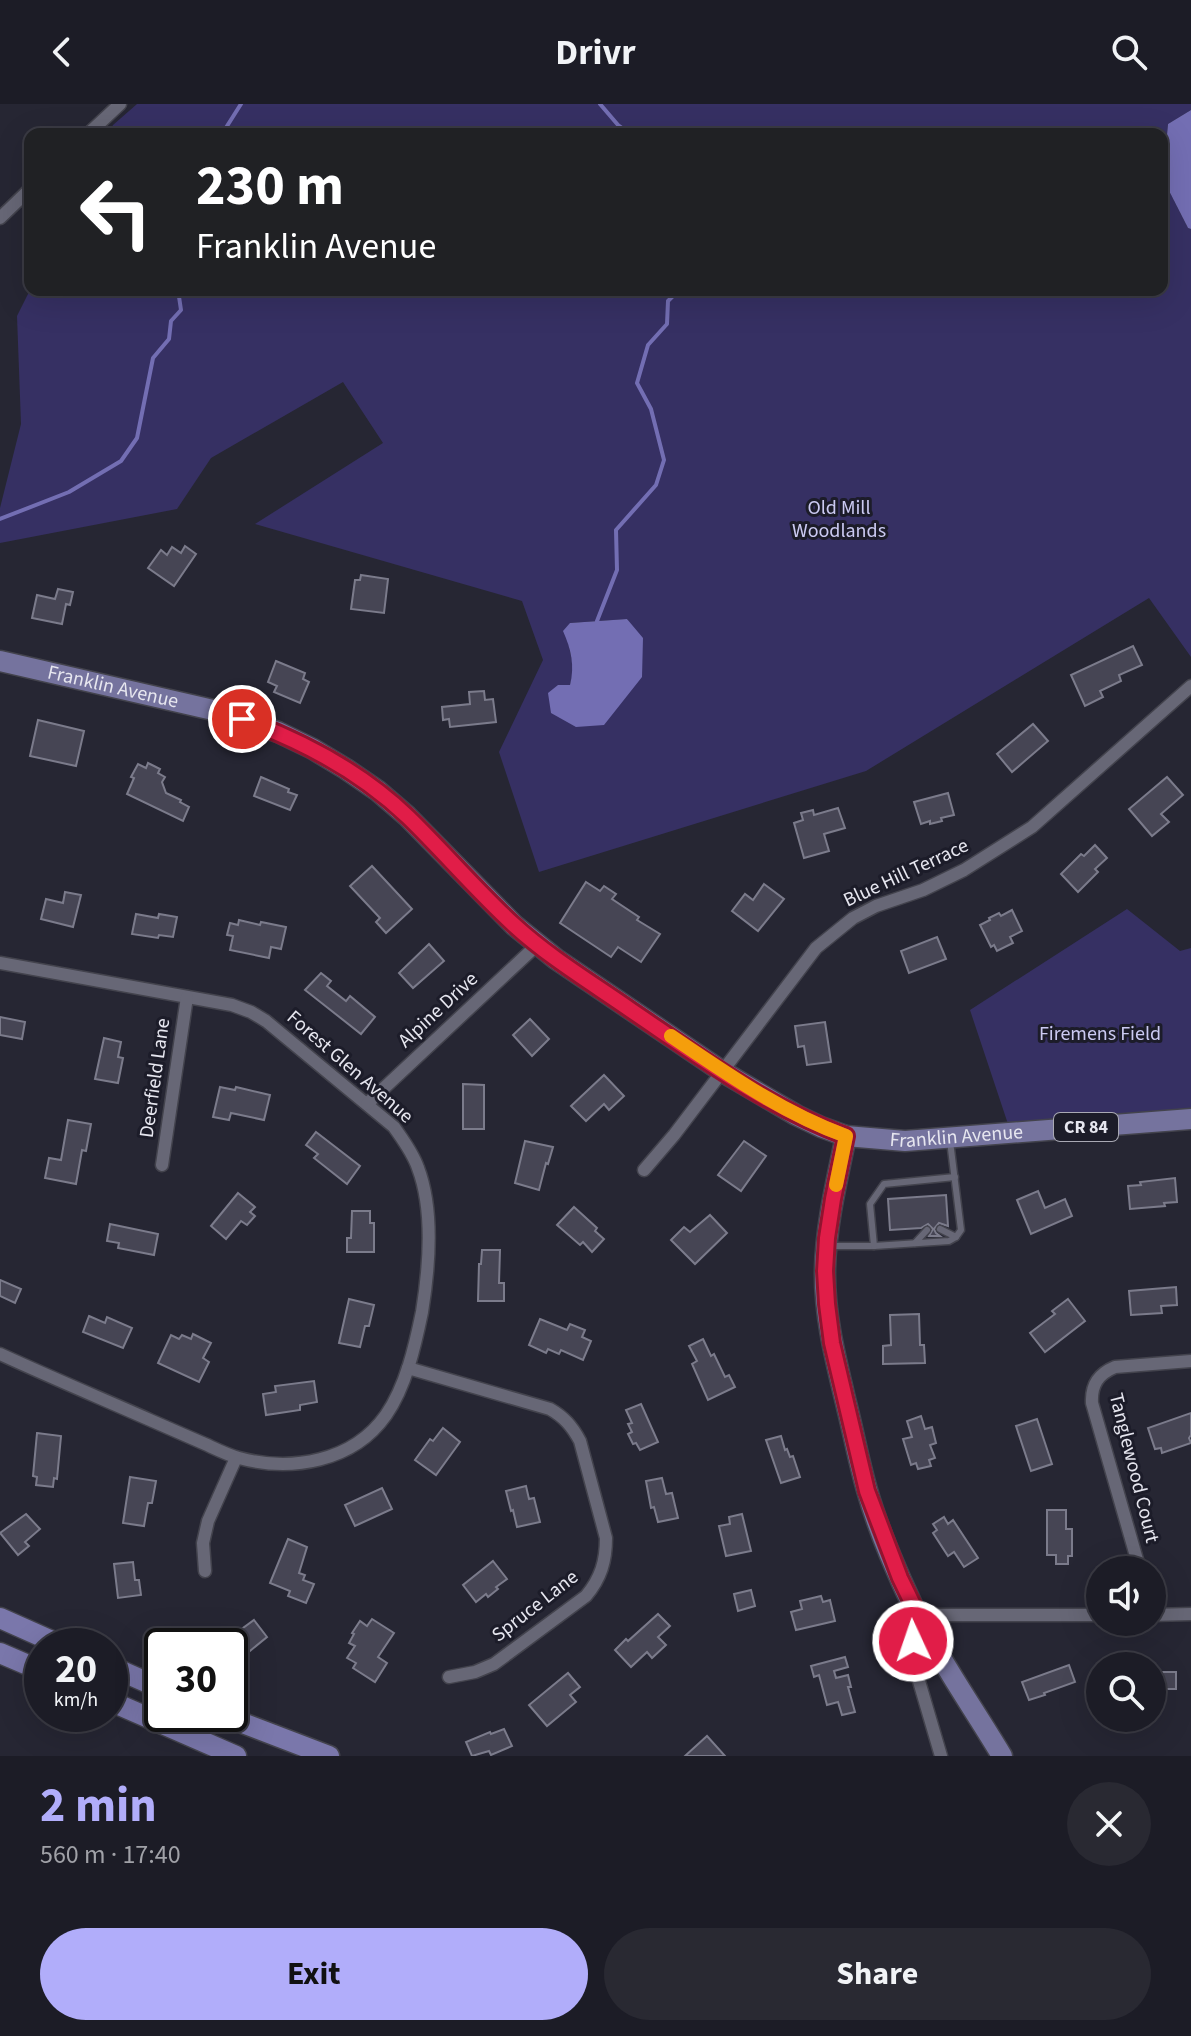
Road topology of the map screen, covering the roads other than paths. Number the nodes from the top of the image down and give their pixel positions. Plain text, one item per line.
1 (120, 104) edge
2 (94, 128) edge
3 (24, 195) edge
4 (0, 218) edge
5 (0, 661) edge
6 (1191, 686) edge
7 (537, 945) junction
8 (0, 963) edge
9 (187, 997) junction
10 (723, 1072) junction
11 (367, 1104) junction
12 (1191, 1119) edge
13 (846, 1136) junction
14 (949, 1138) junction
15 (162, 1165) dead end
16 (644, 1170) dead end
17 (955, 1177) junction
18 (940, 1229) dead end
19 (927, 1230) dead end
20 (956, 1237) junction
21 (915, 1243) junction
22 (827, 1246) junction
23 (874, 1246) junction
24 (1, 1359) edge
25 (1191, 1361) edge
26 (408, 1368) junction
27 (236, 1458) junction
28 (1136, 1556) edge
29 (205, 1571) dead end
30 (1191, 1614) edge
31 (918, 1615) junction
32 (1086, 1615) edge
33 (1166, 1615) edge
34 (0, 1618) edge
35 (24, 1629) edge
36 (0, 1653) edge
37 (24, 1663) edge
38 (449, 1677) dead end
39 (128, 1709) edge
40 (248, 1725) edge
41 (248, 1727) edge
42 (236, 1756) edge
43 (314, 1756) edge
44 (329, 1756) edge
45 (941, 1756) edge
46 (1002, 1756) edge

1 - 2 street
3 - 4 street
5 - 7 main road, Franklin Avenue
6 - 10 street, Blue Hill Terrace
7 - 10 main road, Franklin Avenue
7 - 11 street, Alpine Drive
8 - 9 street, Forest Glen Avenue
9 - 11 street, Forest Glen Avenue
9 - 15 street, Deerfield Lane
10 - 13 main road, Franklin Avenue
10 - 16 street, Blue Hill Terrace
11 - 26 street, Forest Glen Avenue
12 - 14 main road, Franklin Avenue / CR 84
13 - 14 main road, Franklin Avenue / CR 84
13 - 22 main road
14 - 17 lane
17 - 20 lane
17 - 23 lane
18 - 20 lane
19 - 21 lane
20 - 21 lane
21 - 23 lane
22 - 23 lane
22 - 31 main road
24 - 27 street, Forest Glen Avenue
25 - 28 street, Tanglewood Court
26 - 27 street, Forest Glen Avenue
26 - 38 street, Spruce Lane
27 - 29 street
30 - 33 street
31 - 32 street
31 - 45 street
31 - 46 main road
34 - 35 highway
36 - 37 highway
39 - 42 highway
40 - 44 highway
41 - 43 highway

